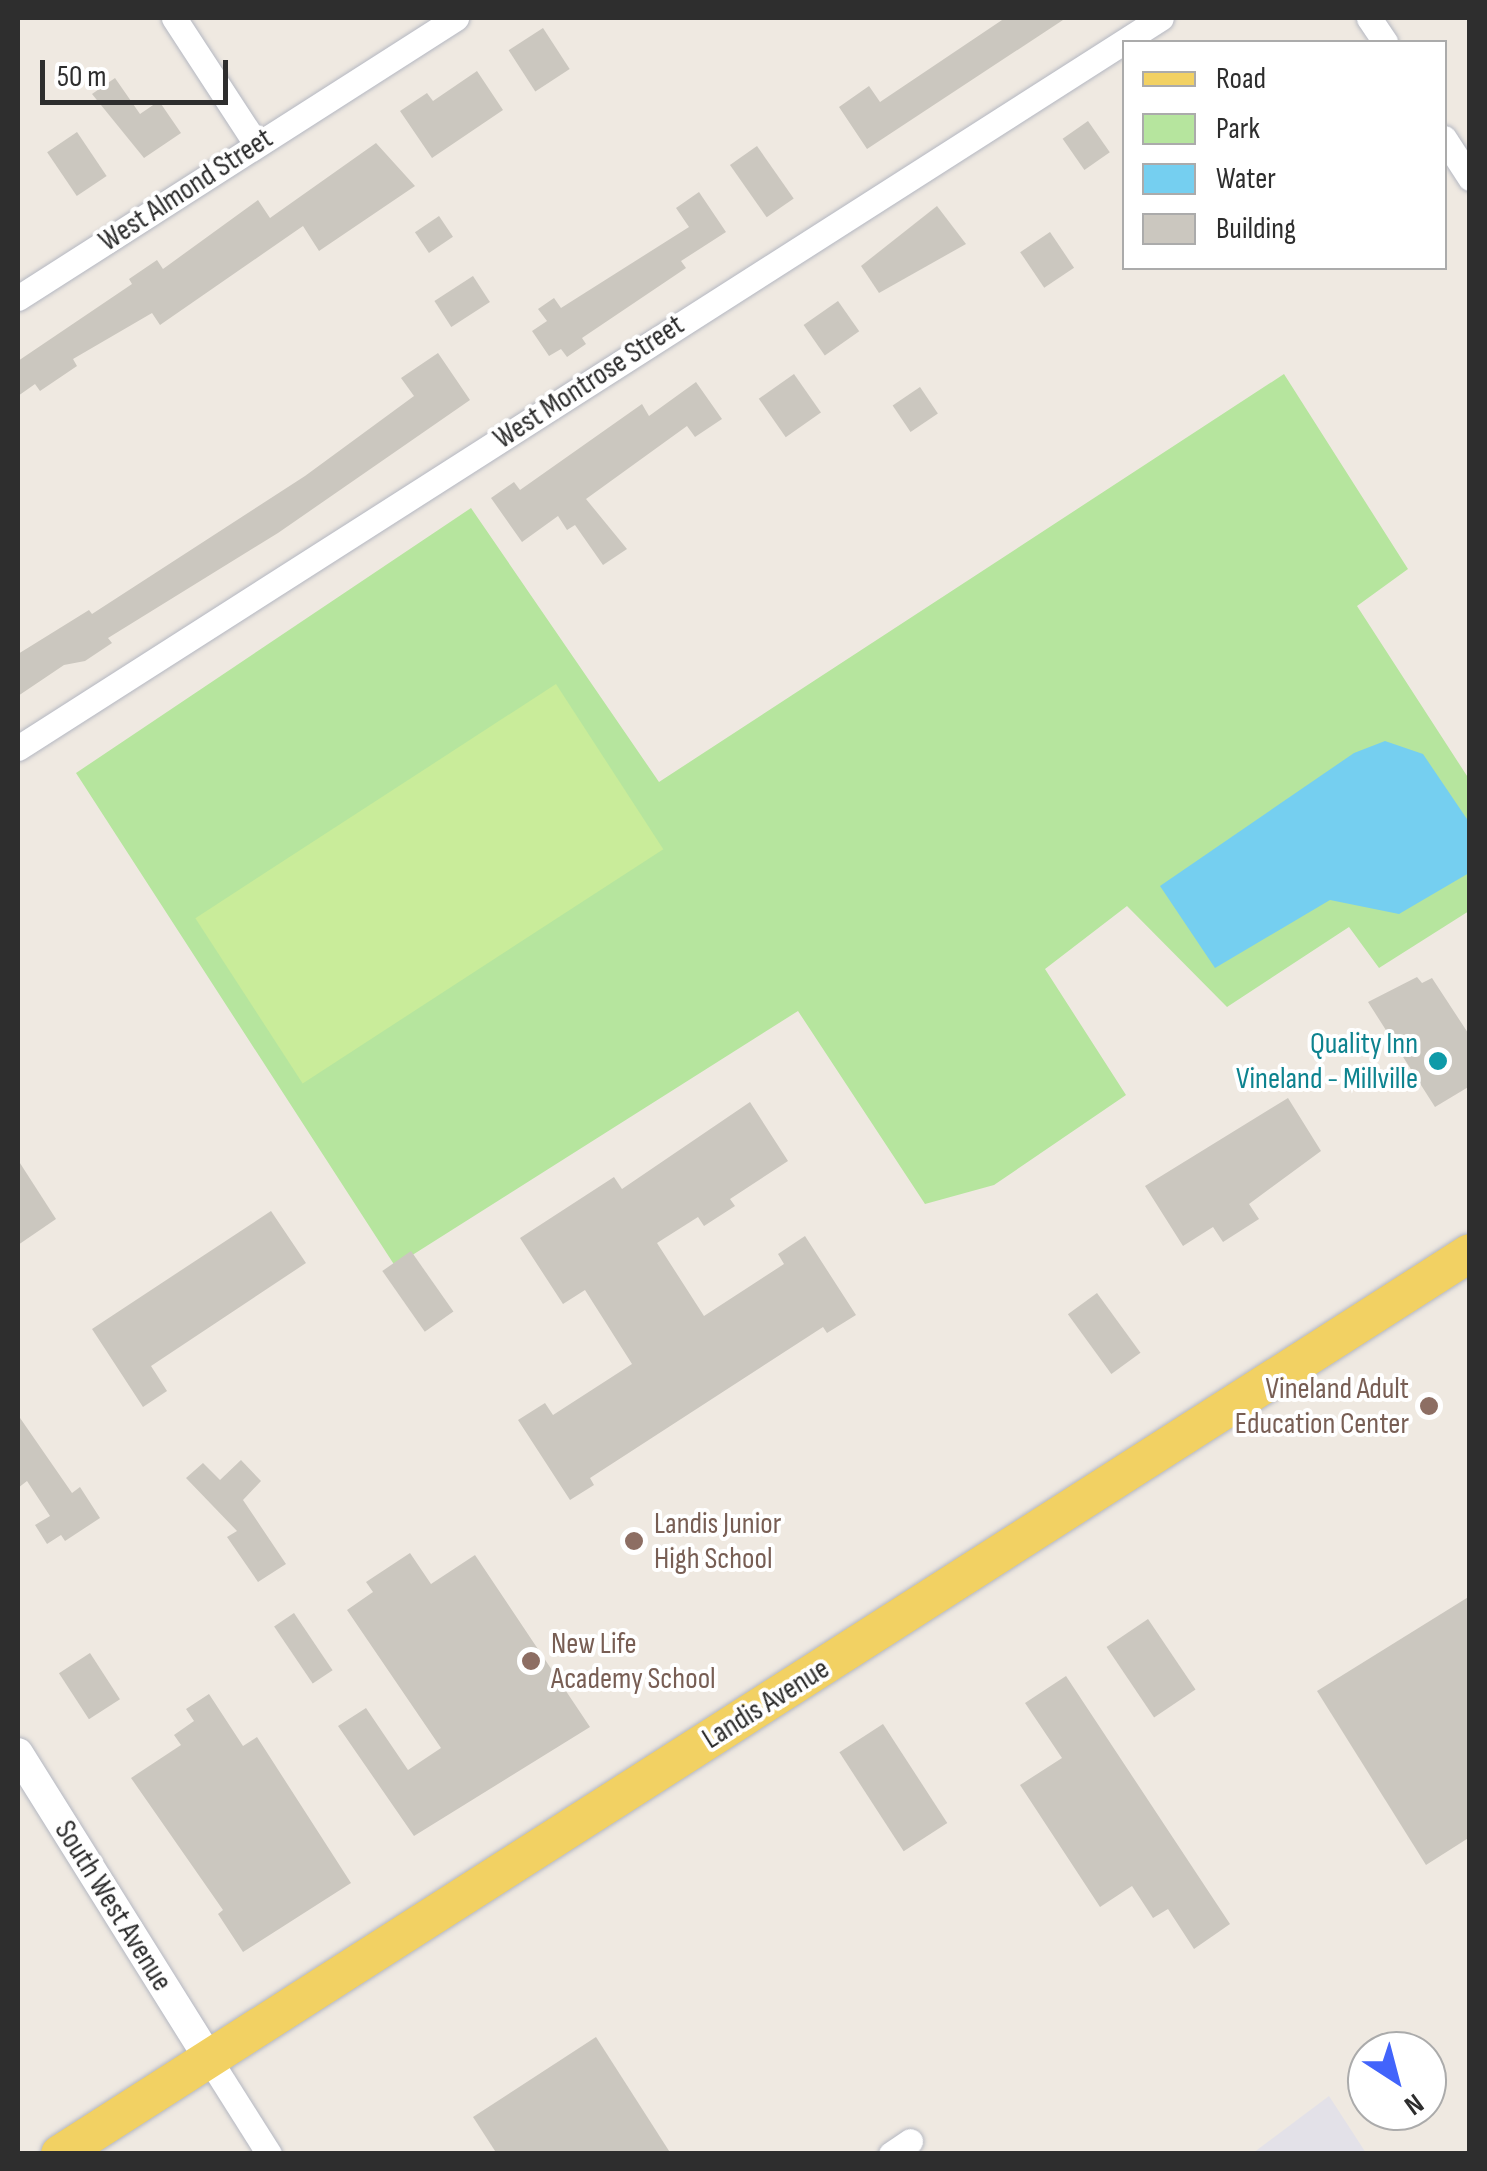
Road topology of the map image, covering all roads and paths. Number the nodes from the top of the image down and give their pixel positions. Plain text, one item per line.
1 (174, 18) edge
2 (456, 18) edge
3 (1161, 18) edge
4 (1370, 18) edge
5 (1127, 40) edge
6 (1384, 40) edge
7 (1122, 43) edge
8 (1447, 143) edge
9 (256, 144) junction
10 (1470, 178) edge
11 (18, 298) edge
12 (18, 748) edge
13 (1470, 1253) edge
14 (18, 1752) edge
15 (208, 2059) junction
16 (60, 2154) edge
17 (269, 2154) edge

1 - 9 street
2 - 9 street, West Almond Street
3 - 5 street, West Montrose Street
4 - 6 street
7 - 12 street, West Montrose Street
8 - 10 street
9 - 11 street, West Almond Street
13 - 15 main road, Landis Avenue
14 - 15 street, South West Avenue
15 - 16 main road, Landis Avenue
15 - 17 street

